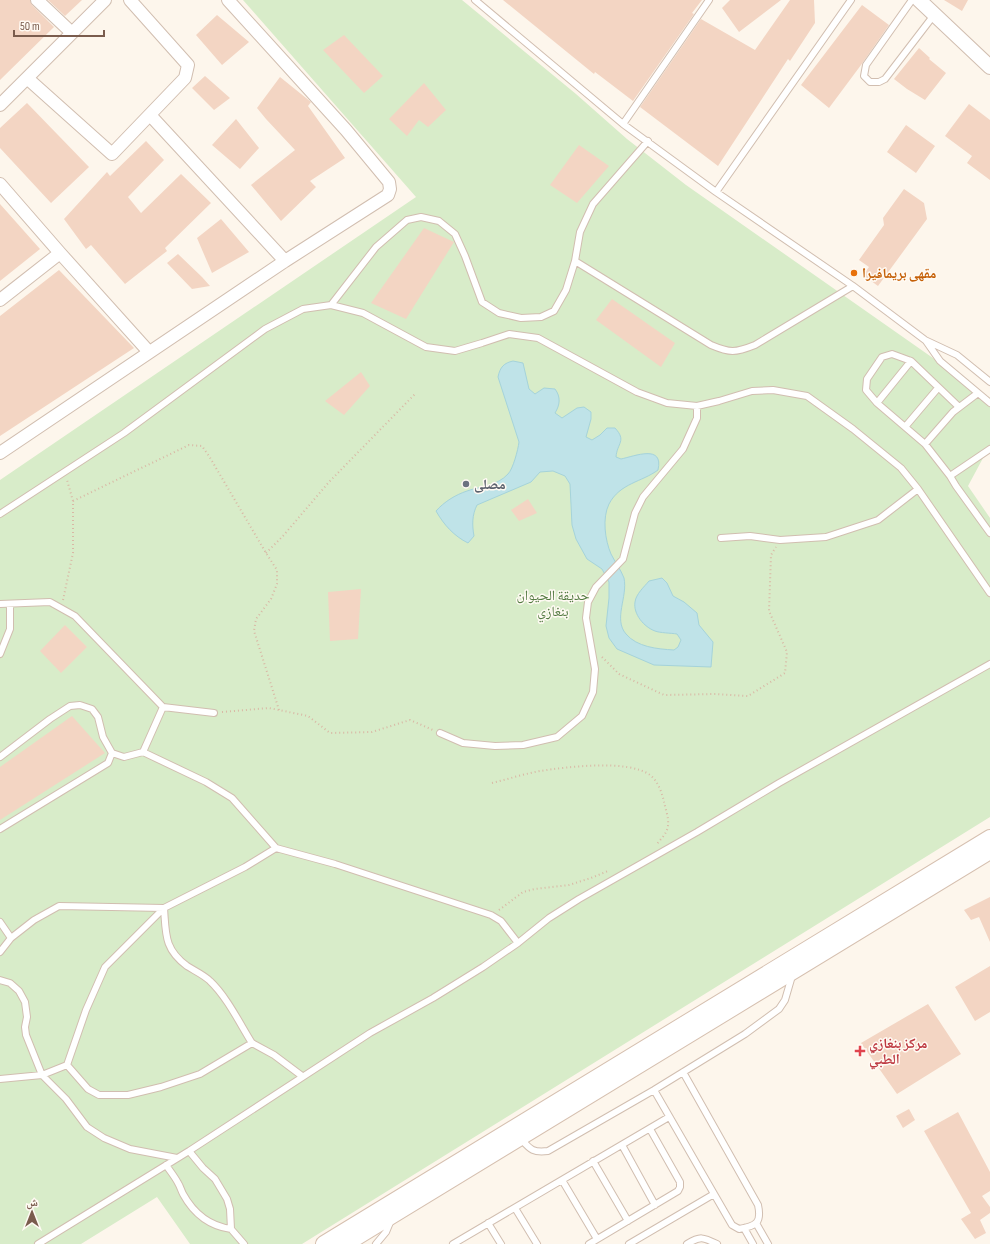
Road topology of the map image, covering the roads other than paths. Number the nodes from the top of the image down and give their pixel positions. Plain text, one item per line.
1 (37, 0) edge
2 (105, 0) edge
3 (130, 0) edge
4 (228, 0) edge
5 (475, 0) edge
6 (709, 0) edge
7 (851, 0) edge
8 (912, 0) edge
9 (919, 0) edge
10 (935, 15) junction
11 (72, 33) junction
12 (990, 67) edge
13 (28, 78) junction
14 (0, 105) edge
15 (150, 115) junction
16 (623, 124) junction
17 (648, 141) junction
18 (0, 184) edge
19 (716, 192) junction
20 (60, 254) junction
21 (285, 261) junction
22 (575, 261) junction
23 (853, 286) junction
24 (0, 300) edge
25 (331, 305) junction
26 (925, 340) junction
27 (149, 352) junction
28 (911, 361) junction
29 (990, 382) edge
30 (938, 388) junction
31 (978, 393) junction
32 (990, 403) edge
33 (877, 404) junction
34 (697, 406) junction
35 (959, 407) junction
36 (905, 427) junction
37 (925, 444) junction
38 (990, 449) edge
39 (0, 453) edge
40 (950, 476) junction
41 (918, 489) junction
42 (0, 514) edge
43 (990, 533) edge
44 (721, 538) dead end
45 (990, 593) edge
46 (0, 604) edge
47 (10, 604) junction
48 (0, 654) edge
49 (990, 664) edge
50 (163, 707) junction
51 (214, 713) road end
52 (440, 733) road end
53 (143, 752) junction
54 (112, 753) junction
55 (0, 757) edge
56 (0, 828) edge
57 (989, 844) edge
58 (276, 848) junction
59 (164, 908) junction
60 (0, 922) edge
61 (11, 938) junction
62 (518, 943) junction
63 (0, 952) edge
64 (793, 971) junction
65 (0, 980) edge
66 (252, 1043) junction
67 (67, 1065) junction
68 (683, 1072) junction
69 (42, 1075) junction
70 (302, 1076) junction
71 (0, 1079) edge
72 (654, 1090) junction
73 (669, 1117) junction
74 (650, 1129) junction
75 (516, 1134) junction
76 (622, 1145) junction
77 (189, 1151) junction
78 (176, 1158) junction
79 (593, 1161) junction
80 (166, 1165) junction
81 (562, 1180) junction
82 (714, 1194) junction
83 (655, 1204) junction
84 (515, 1208) junction
85 (393, 1214) junction
86 (628, 1221) junction
87 (488, 1223) junction
88 (756, 1223) junction
89 (744, 1228) junction
90 (231, 1229) junction
91 (598, 1239) junction
92 (463, 1242) edge
93 (38, 1244) edge
94 (244, 1244) edge
95 (324, 1244) edge
96 (345, 1244) edge
97 (376, 1244) edge
98 (453, 1244) edge
99 (501, 1244) edge
100 (537, 1244) edge
101 (589, 1244) edge
102 (629, 1244) edge
103 (687, 1244) edge
104 (717, 1244) edge
105 (753, 1244) edge
106 (768, 1244) edge

1 - 11 street
2 - 11 street
3 - 15 street
4 - 21 street
5 - 16 lane
6 - 16 lane
7 - 19 lane
8 - 10 lane
9 - 10 street
10 - 12 street
11 - 13 street
13 - 14 street
13 - 15 street
15 - 21 street
16 - 17 lane
17 - 19 lane
17 - 22 lane
18 - 20 street
19 - 23 lane
20 - 24 street
20 - 27 street
21 - 27 street
22 - 23 lane
22 - 25 lane
23 - 26 lane
25 - 34 lane
25 - 42 lane
26 - 29 lane
26 - 31 lane
27 - 39 street
28 - 30 lane
28 - 33 lane
28 - 33 lane
30 - 35 lane
30 - 36 lane
31 - 32 lane
31 - 35 lane
33 - 36 lane
34 - 41 lane
34 - 52 lane
35 - 37 lane
36 - 37 lane
37 - 40 lane
38 - 40 lane
40 - 43 lane
41 - 44 lane
41 - 45 lane
46 - 47 lane
47 - 48 lane
47 - 50 lane
49 - 62 lane
50 - 51 lane
50 - 53 lane
53 - 54 lane
53 - 58 lane
54 - 55 lane
54 - 56 lane
57 - 64 main road
57 - 75 main road
58 - 59 lane
58 - 62 lane
59 - 61 lane
59 - 66 lane
59 - 67 lane
60 - 61 lane
61 - 63 lane
62 - 70 lane
64 - 68 lane
64 - 75 main road
65 - 69 lane
66 - 67 lane
66 - 70 lane
67 - 69 lane
68 - 72 lane
68 - 88 lane
69 - 71 lane
69 - 78 lane
70 - 77 lane
72 - 73 lane
72 - 75 lane
73 - 74 lane
73 - 82 lane
74 - 76 lane
74 - 83 lane
75 - 85 main road
75 - 95 main road
76 - 79 lane
76 - 83 lane
77 - 78 lane
77 - 90 lane
78 - 80 lane
79 - 81 lane
79 - 86 lane
80 - 90 lane
80 - 93 lane
81 - 84 lane
81 - 91 lane
82 - 89 lane
82 - 102 lane
83 - 86 lane
84 - 87 lane
84 - 100 lane
85 - 96 main road
85 - 97 lane
86 - 91 lane
87 - 92 lane
87 - 99 lane
88 - 89 lane
88 - 106 lane
89 - 105 lane
90 - 94 lane
91 - 101 lane
92 - 98 lane
103 - 104 lane

